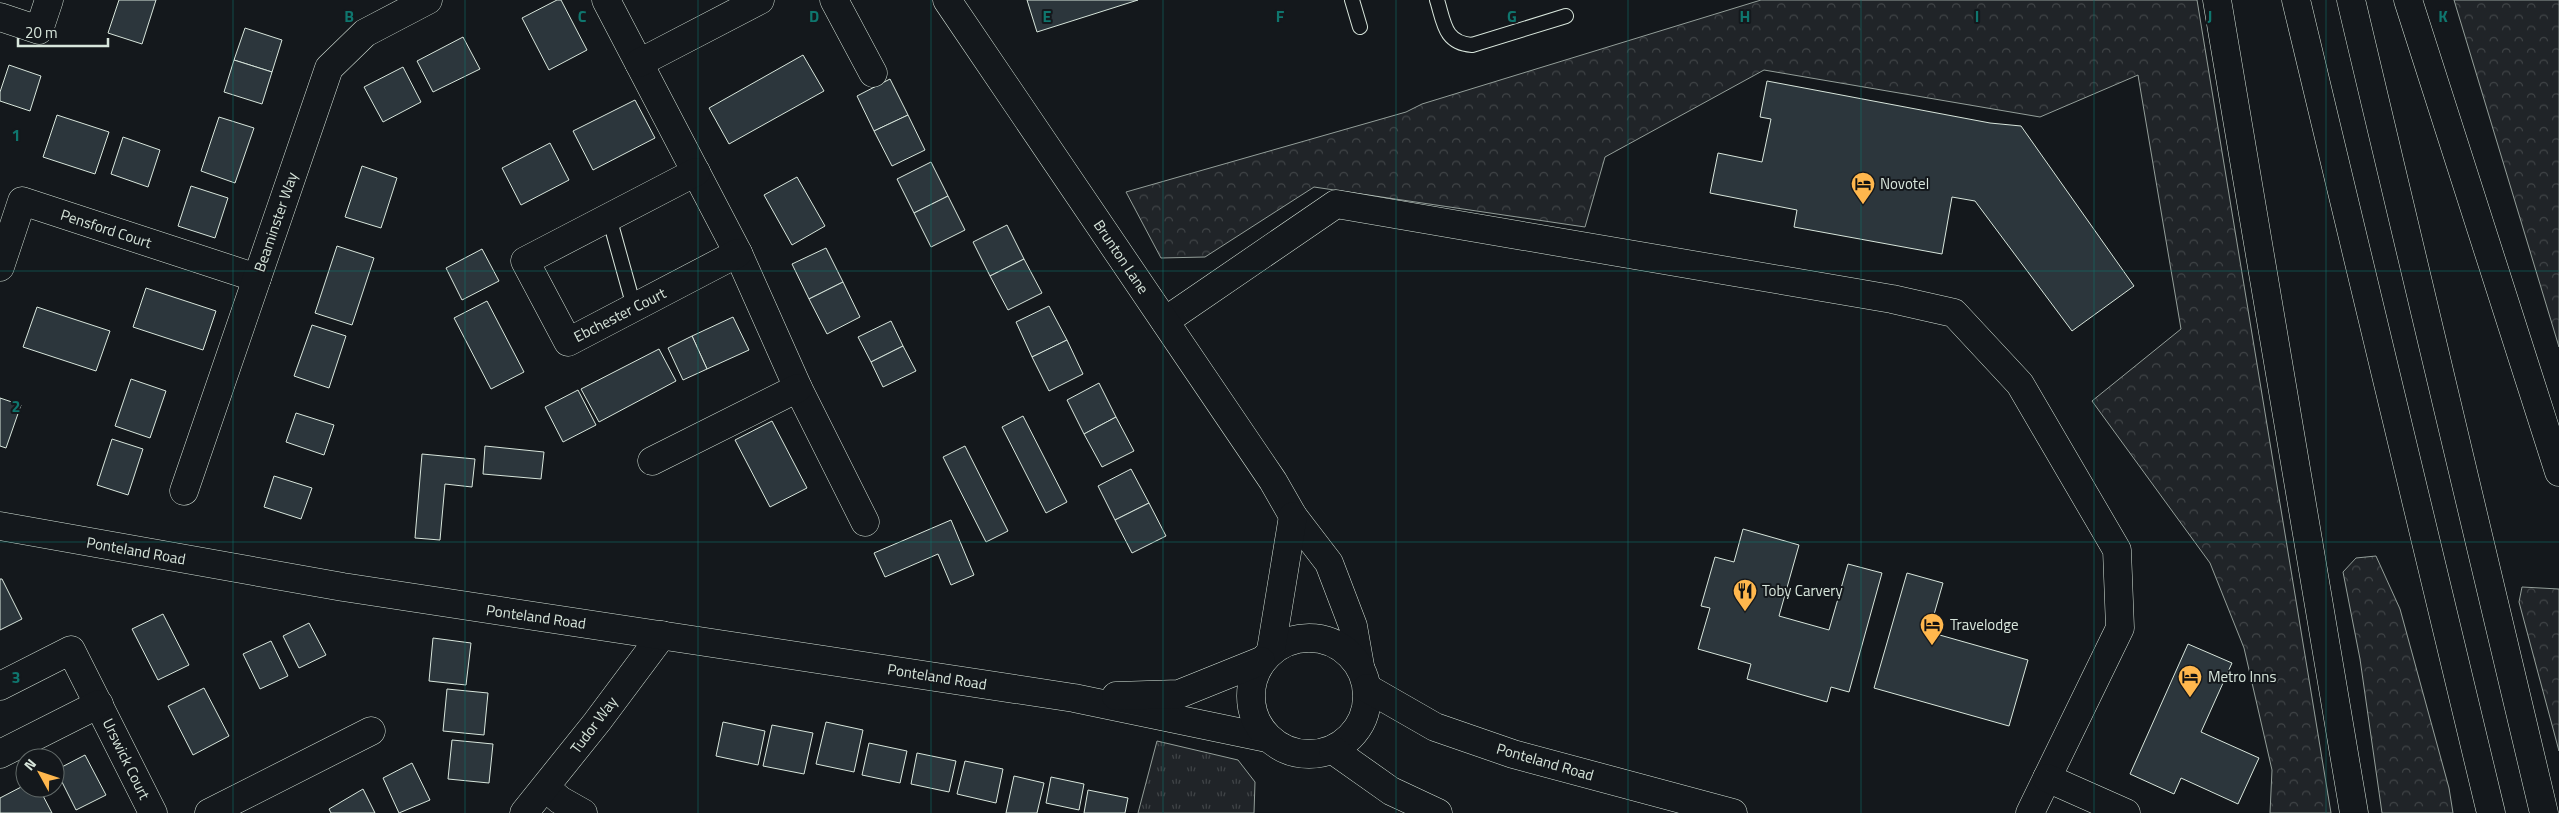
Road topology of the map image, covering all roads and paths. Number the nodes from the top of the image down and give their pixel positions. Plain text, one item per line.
1 (49, 0) edge
2 (428, 0) edge
3 (606, 0) edge
4 (760, 0) edge
5 (834, 0) edge
6 (947, 0) edge
7 (1352, 0) edge
8 (1437, 0) edge
9 (2217, 0) edge
10 (2296, 0) edge
11 (2351, 0) edge
12 (2408, 0) edge
13 (1566, 16) dead end
14 (0, 17) edge
15 (1360, 27) dead end
16 (639, 63) junction
17 (873, 74) dead end
18 (696, 172) junction
19 (608, 217) junction
20 (738, 254) junction
21 (0, 267) edge
22 (257, 278) junction
23 (634, 307) junction
24 (1164, 321) junction
25 (798, 388) junction
26 (652, 461) dead end
27 (2559, 472) edge
28 (184, 492) dead end
29 (1293, 516) junction
30 (865, 522) dead end
31 (0, 526) edge
32 (662, 634) junction
33 (1266, 656) junction
34 (1364, 677) junction
35 (0, 686) edge
36 (1074, 698) junction
37 (99, 704) junction
38 (371, 731) dead end
39 (1267, 738) junction
40 (1333, 750) junction
41 (0, 754) edge
42 (2047, 778) junction
43 (546, 788) junction
44 (152, 813) edge
45 (209, 813) edge
46 (524, 813) edge
47 (583, 813) edge
48 (1438, 813) edge
49 (1733, 813) edge
50 (2030, 813) edge
51 (2126, 813) edge
52 (2354, 813) edge
53 (2491, 813) edge
54 (2544, 813) edge

1 - 14 main road
2 - 22 main road, Beaminster Way
3 - 16 main road
4 - 16 main road
5 - 17 main road
6 - 24 main road, Brunton Lane
7 - 15 lane
8 - 13 lane
9 - 52 main road
10 - 53 main road
11 - 54 main road
12 - 27 main road
16 - 18 main road
18 - 19 main road, Ebchester Court
18 - 20 main road
19 - 23 lane
19 - 23 main road, Ebchester Court
20 - 23 main road, Ebchester Court
20 - 25 main road
21 - 22 main road, Pensford Court
22 - 28 main road, Beaminster Way
24 - 29 main road, Brunton Lane
24 - 42 main road
25 - 26 main road
25 - 30 main road
29 - 33 main road
29 - 34 main road, Brunton Lane
31 - 32 main road, Ponteland Road
32 - 36 main road, Ponteland Road
32 - 43 main road, Tudor Way
33 - 34 main road
33 - 36 main road, Ponteland Road
33 - 39 main road
34 - 40 main road
34 - 49 main road, Ponteland Road
35 - 37 main road, Urswick Court
36 - 39 main road, Ponteland Road
37 - 41 main road, Urswick Court
37 - 44 main road, Urswick Court
38 - 45 main road
39 - 40 main road
40 - 48 main road
42 - 50 main road
42 - 51 main road
43 - 46 main road, Tudor Way
43 - 47 main road

